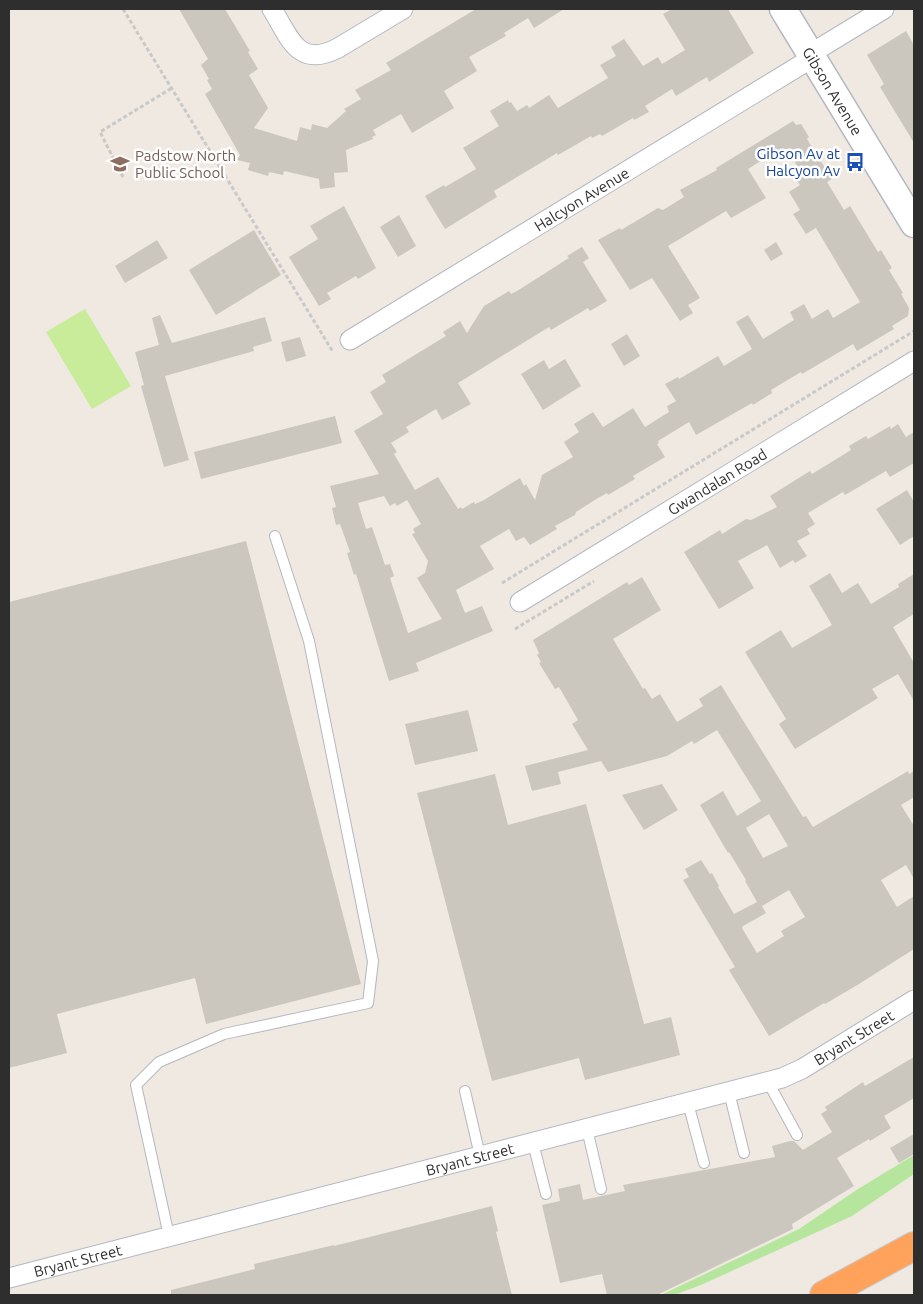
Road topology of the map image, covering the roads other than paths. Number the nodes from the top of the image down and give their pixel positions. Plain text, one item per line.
1 (272, 9) edge
2 (403, 9) edge
3 (783, 9) edge
4 (884, 9) edge
5 (811, 56) junction
6 (914, 224) edge
7 (350, 340) dead end
8 (914, 360) edge
9 (275, 536) dead end
10 (520, 602) dead end
11 (914, 1000) edge
12 (768, 1082) junction
13 (465, 1091) dead end
14 (729, 1092) junction
15 (688, 1103) junction
16 (586, 1129) junction
17 (797, 1135) dead end
18 (533, 1143) junction
19 (744, 1152) dead end
20 (480, 1156) junction
21 (704, 1163) dead end
22 (601, 1189) dead end
23 (546, 1194) dead end
24 (169, 1236) junction
25 (914, 1246) edge
26 (9, 1278) edge
27 (824, 1295) edge

1 - 2 street
3 - 5 main road, Gibson Avenue
4 - 5 street, Halcyon Avenue
5 - 6 main road, Gibson Avenue
5 - 7 street, Halcyon Avenue
8 - 10 street, Gwandalan Road
9 - 24 lane
11 - 12 street, Bryant Street
12 - 14 street, Bryant Street
12 - 17 lane
13 - 20 lane
14 - 15 street, Bryant Street
14 - 19 lane
15 - 16 street, Bryant Street
15 - 21 lane
16 - 18 street, Bryant Street
16 - 22 lane
18 - 20 street, Bryant Street
18 - 23 lane
20 - 24 street, Bryant Street
24 - 26 street, Bryant Street
25 - 27 highway

